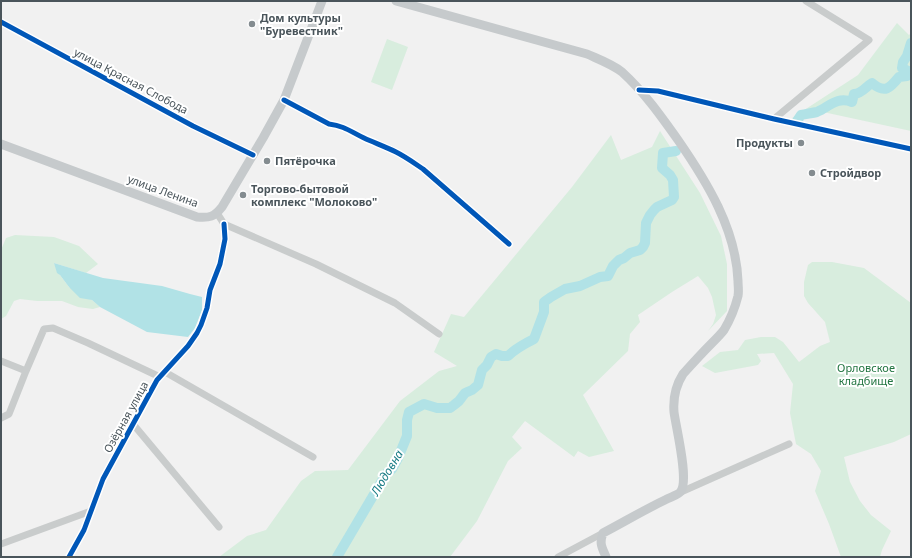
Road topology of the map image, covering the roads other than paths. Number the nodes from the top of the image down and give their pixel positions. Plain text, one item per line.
1 (322, 1) edge
2 (396, 1) edge
3 (806, 1) edge
4 (1, 22) edge
5 (639, 90) junction
6 (284, 100) junction
7 (774, 119) junction
8 (1, 144) edge
9 (911, 149) edge
10 (253, 155) junction
11 (217, 213) junction
12 (224, 224) junction
13 (509, 244) dead end
14 (439, 334) dead end
15 (1, 361) edge
16 (26, 371) junction
17 (163, 374) junction
18 (1, 418) edge
19 (133, 424) junction
20 (789, 444) dead end
21 (313, 457) dead end
22 (681, 492) junction
23 (91, 511) junction
24 (219, 527) dead end
25 (603, 533) junction
26 (1, 544) edge
27 (69, 557) edge
28 (558, 557) edge
29 (606, 557) edge

1 - 6 main road
2 - 5 main road
3 - 7 street
4 - 10 street, улица Красная Слобода
5 - 7 street
5 - 22 main road
6 - 10 main road
6 - 13 street
7 - 9 street
8 - 11 main road, улица Ленина
10 - 11 main road
11 - 12 street
12 - 14 street
12 - 17 street, Озёрная улица
15 - 16 street
16 - 17 street
16 - 18 street
17 - 19 street, Озёрная улица
17 - 21 street
19 - 23 street, Озёрная улица
19 - 24 street
20 - 22 street
22 - 25 main road
23 - 26 street
23 - 27 street, Озёрная улица
25 - 28 street
25 - 29 main road

